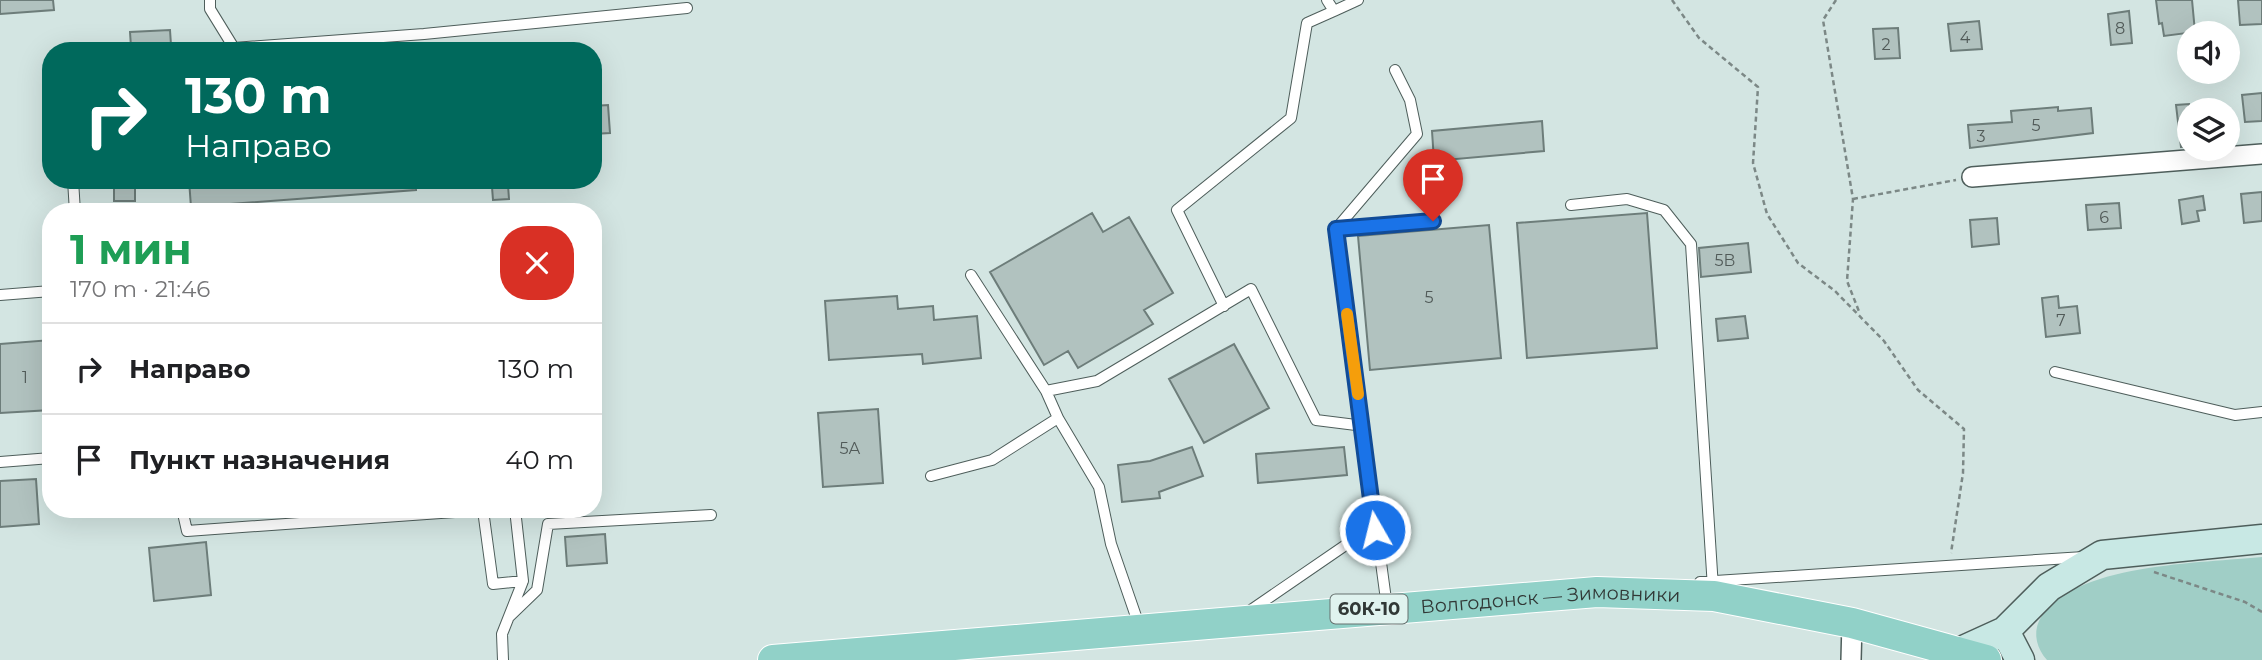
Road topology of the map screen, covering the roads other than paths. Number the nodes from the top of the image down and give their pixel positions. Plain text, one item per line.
1 (210, 0) edge
2 (1327, 0) edge
3 (1359, 0) edge
4 (687, 8) dead end
5 (1334, 11) junction
6 (230, 42) edge
7 (315, 42) edge
8 (1395, 70) dead end
9 (2262, 154) edge
10 (1972, 177) road end
11 (1571, 205) dead end
12 (1433, 221) dead end
13 (1336, 229) junction
14 (971, 275) dead end
15 (42, 292) edge
16 (0, 295) edge
17 (1224, 306) junction
18 (2055, 372) dead end
19 (1046, 391) junction
20 (2262, 412) edge
21 (1058, 418) junction
22 (1364, 426) junction
23 (42, 459) edge
24 (0, 462) edge
25 (931, 475) dead end
26 (1371, 505) junction
27 (711, 515) dead end
28 (184, 518) edge
29 (370, 518) edge
30 (484, 518) edge
31 (516, 518) edge
32 (2262, 539) edge
33 (2102, 555) junction
34 (523, 581) junction
35 (1713, 589) junction
36 (1387, 607) junction
37 (509, 617) junction
38 (1234, 621) junction
39 (1852, 623) junction
40 (1140, 628) junction
41 (2005, 631) junction
42 (1973, 655) edge
43 (503, 660) edge
44 (773, 660) edge
45 (1851, 660) edge
46 (2020, 660) edge

1 - 6 lane
2 - 5 lane
3 - 5 lane
4 - 7 lane
5 - 17 lane
8 - 13 lane
9 - 10 street
11 - 35 lane
12 - 13 lane
13 - 22 lane
14 - 19 lane
15 - 16 lane
17 - 19 lane
17 - 22 lane
18 - 20 lane
19 - 21 lane
21 - 25 lane
21 - 40 lane
22 - 26 lane
23 - 24 lane
26 - 36 lane
26 - 38 lane
27 - 37 lane
28 - 29 lane
30 - 34 lane
31 - 34 lane
32 - 33 street
33 - 35 lane
33 - 41 street
34 - 37 lane
35 - 36 main road, Волгодонск — Зимовники / 60К-10
35 - 39 main road, Волгодонск — Зимовники / 60К-10
36 - 38 main road, Волгодонск — Зимовники / 60К-10
37 - 43 lane
38 - 40 main road, Волгодонск — Зимовники / 60К-10
39 - 42 main road, Волгодонск — Зимовники / 60К-10
39 - 45 street
40 - 44 main road, Волгодонск — Зимовники / 60К-10
41 - 42 street
41 - 46 street

